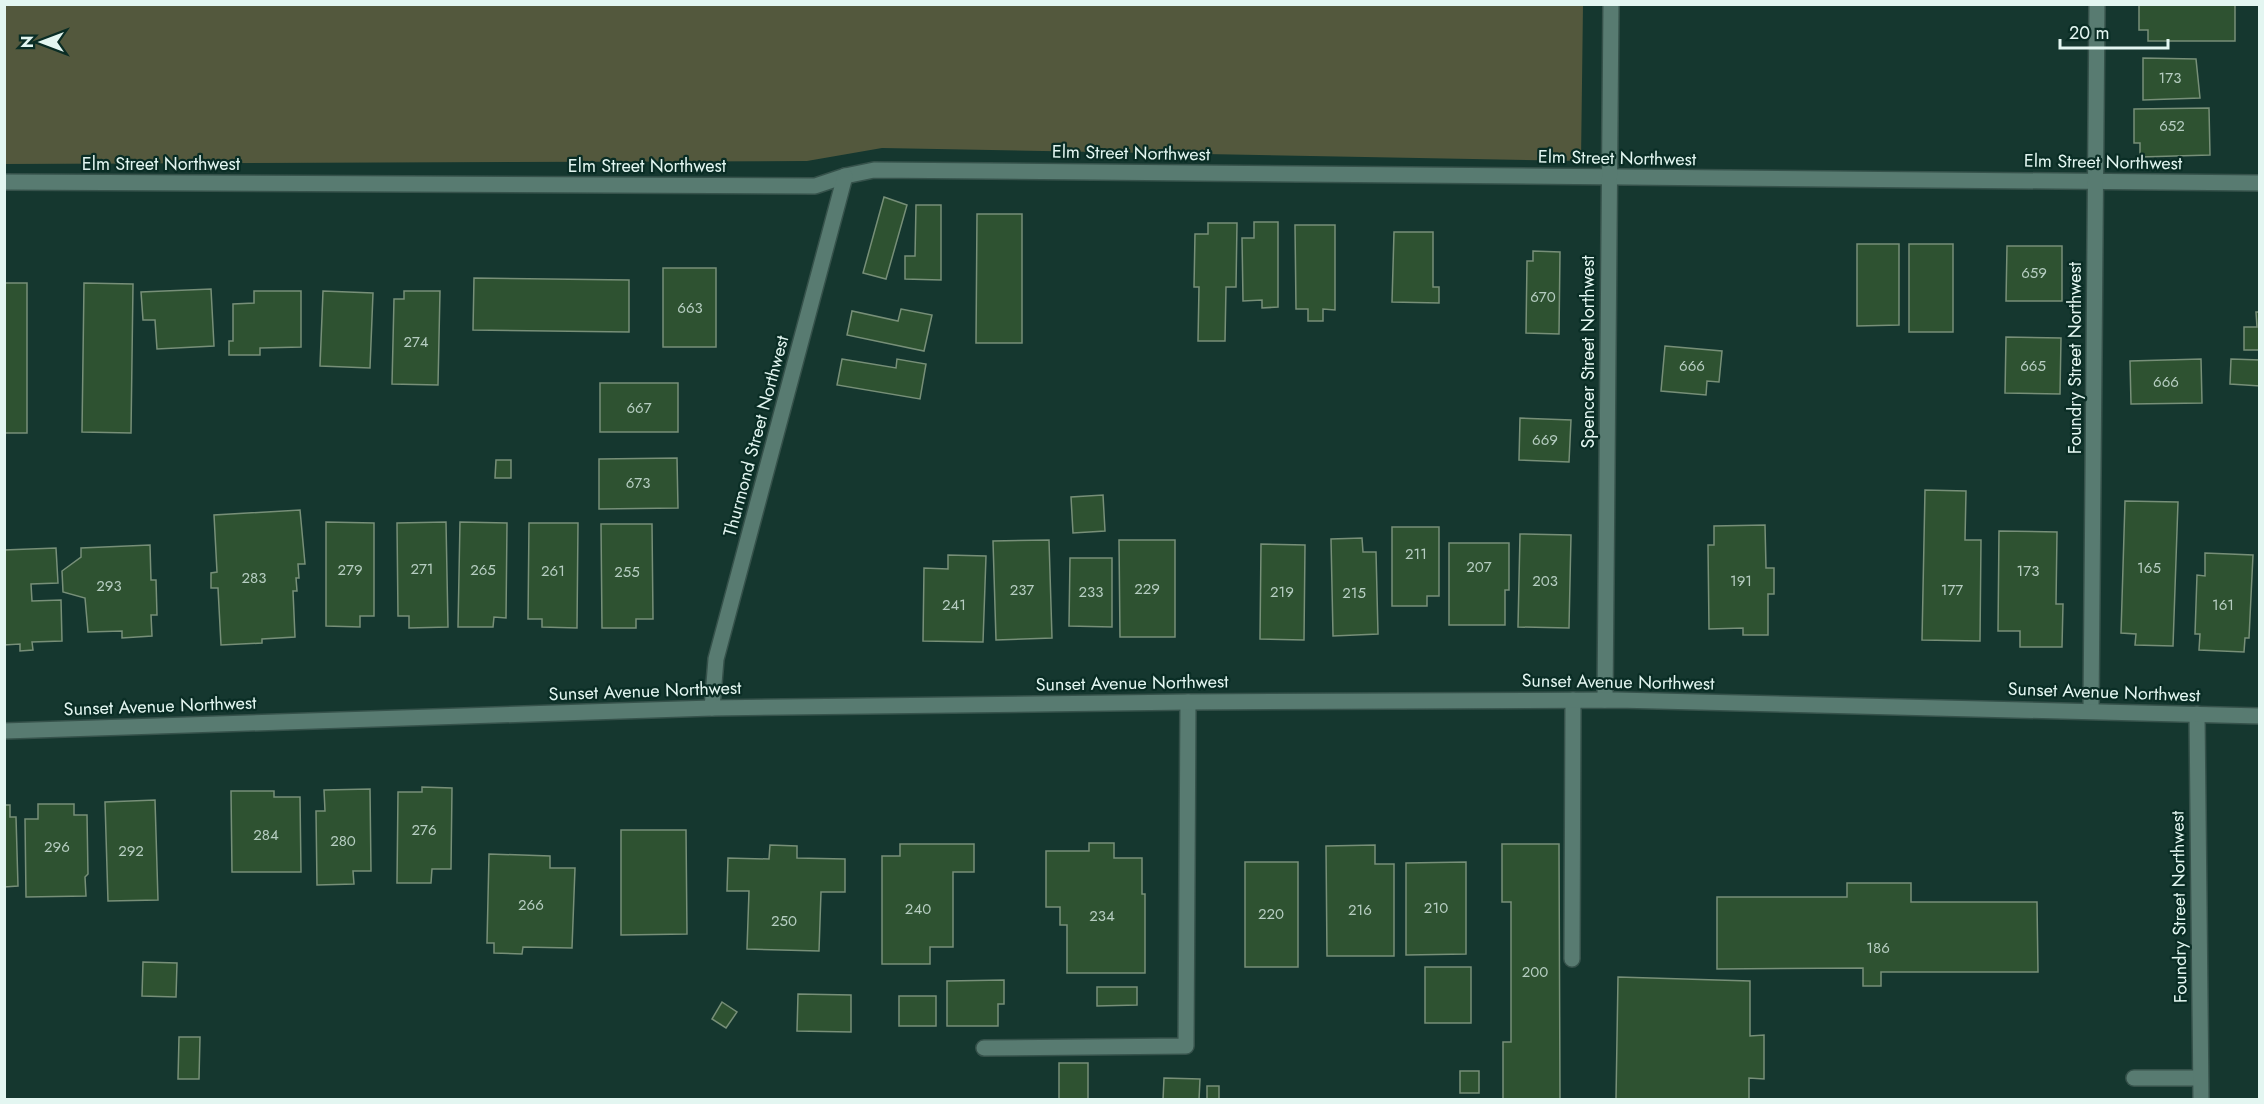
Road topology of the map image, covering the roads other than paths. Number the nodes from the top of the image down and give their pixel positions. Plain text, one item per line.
1 (1611, 4) edge
2 (2097, 4) edge
3 (845, 176) junction
4 (1608, 177) junction
5 (4, 182) edge
6 (2096, 182) junction
7 (2259, 183) edge
8 (1573, 700) junction
9 (1605, 700) junction
10 (1188, 702) junction
11 (712, 708) junction
12 (2091, 711) junction
13 (2197, 714) junction
14 (2259, 716) edge
15 (4, 731) edge
16 (1572, 958) dead end
17 (984, 1048) dead end
18 (2134, 1078) dead end
19 (2200, 1078) junction
20 (2201, 1100) edge

1 - 4 street, Spencer Street Northwest
2 - 6 street, Foundry Street Northwest
3 - 4 street, Elm Street Northwest
3 - 5 street, Elm Street Northwest
3 - 11 street, Thurmond Street Northwest
4 - 6 street, Elm Street Northwest
4 - 9 street, Spencer Street Northwest
6 - 7 street, Elm Street Northwest
6 - 12 street, Foundry Street Northwest
8 - 9 street, Sunset Avenue Northwest
8 - 10 street, Sunset Avenue Northwest
8 - 16 street
9 - 12 street, Sunset Avenue Northwest
10 - 11 street, Sunset Avenue Northwest
10 - 17 street
11 - 15 street, Sunset Avenue Northwest
12 - 13 street, Sunset Avenue Northwest
13 - 14 street, Sunset Avenue Northwest
13 - 19 street, Foundry Street Northwest
18 - 19 street
19 - 20 street, Foundry Street Northwest

